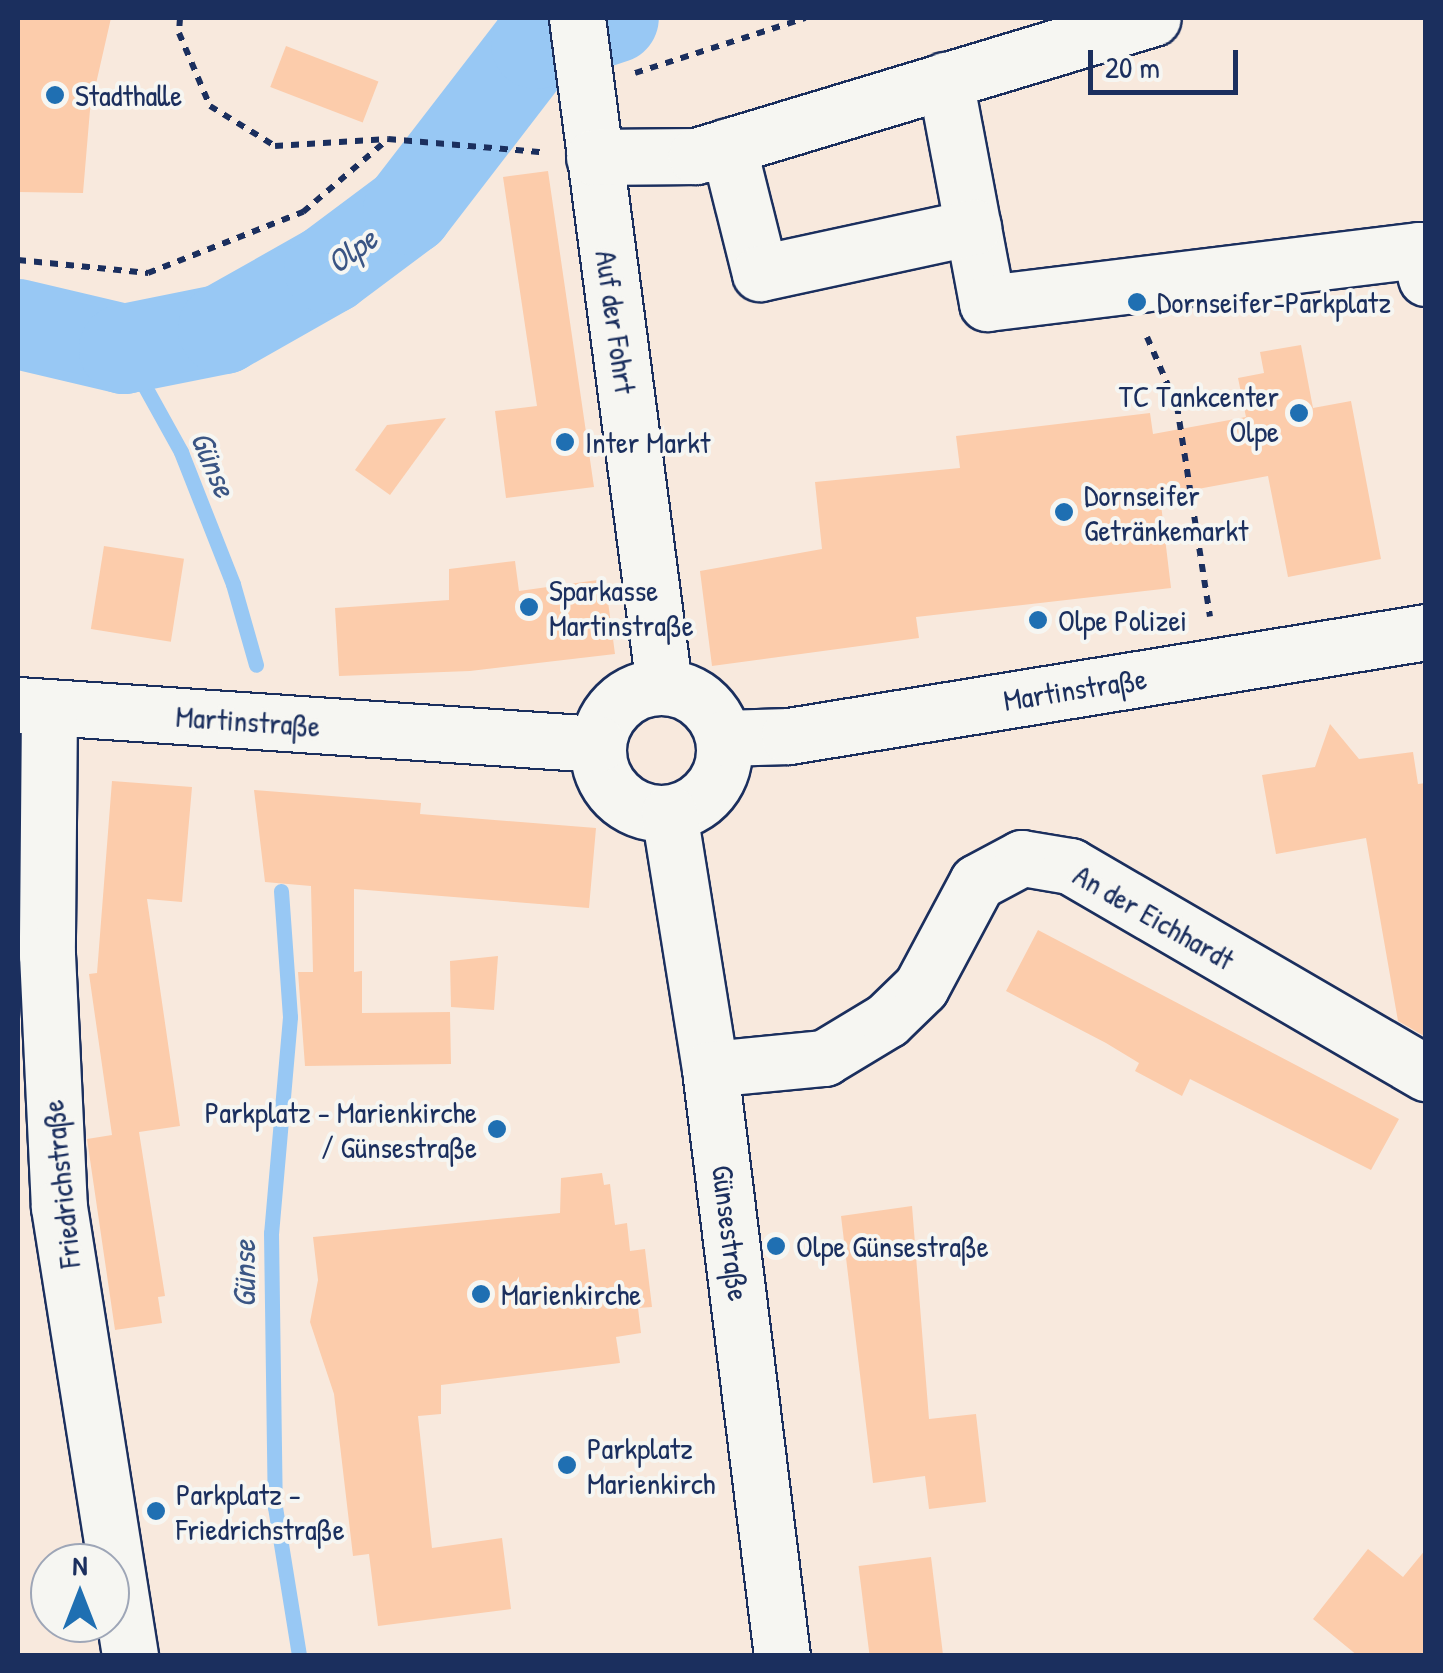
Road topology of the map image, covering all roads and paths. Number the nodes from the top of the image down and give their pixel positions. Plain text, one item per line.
1 (180, 18) edge
2 (805, 18) edge
3 (1154, 18) edge
4 (582, 54) edge
5 (944, 80) junction
6 (388, 139) junction
7 (728, 146) junction
8 (506, 150) dead end
9 (594, 157) junction
10 (972, 227) junction
11 (18, 260) edge
12 (1422, 264) edge
13 (1124, 286) junction
14 (1209, 604) dead end
15 (1426, 632) edge
16 (664, 686) junction
17 (34, 707) edge
18 (724, 738) junction
19 (598, 744) junction
20 (669, 813) junction
21 (710, 1069) junction
22 (1426, 1072) edge
23 (130, 1656) edge
24 (782, 1656) edge

1 - 6 path
2 - 4 path
3 - 5 street
4 - 9 street, Auf der Fohrt
5 - 7 street
5 - 10 street
6 - 8 path
6 - 11 path
7 - 9 street
7 - 10 street
9 - 16 street, Auf der Fohrt
10 - 13 street
12 - 13 street
13 - 14 path
15 - 18 street, Martinstraße
16 - 18 street
16 - 19 street
17 - 19 street, Martinstraße
17 - 23 street, Friedrichstraße
18 - 20 street
19 - 20 street
20 - 21 street, Günsestraße
21 - 22 street, An der Eichhardt
21 - 24 street, Günsestraße

